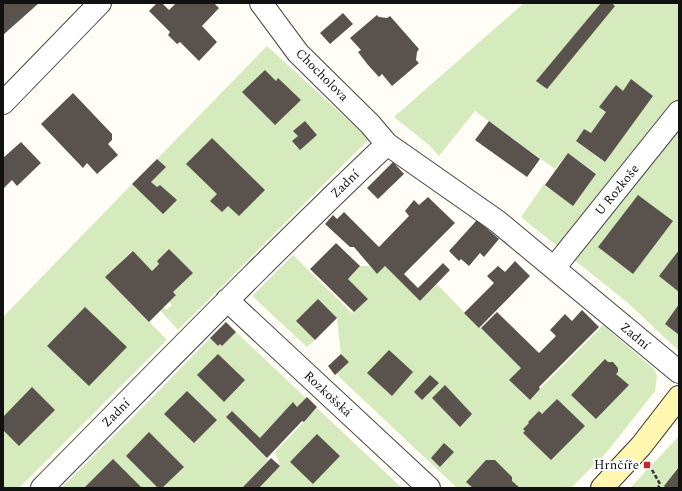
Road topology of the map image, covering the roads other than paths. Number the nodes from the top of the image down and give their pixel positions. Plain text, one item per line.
1 (100, 3) edge
2 (261, 3) edge
3 (5, 98) edge
4 (679, 112) edge
5 (387, 144) junction
6 (554, 268) junction
7 (227, 300) junction
8 (679, 372) edge
9 (679, 397) edge
10 (42, 488) edge
11 (429, 488) edge
12 (602, 488) edge

1 - 3 street
2 - 5 street, Chocholova
4 - 6 street, U Rozkoše
5 - 6 street, Zadní
5 - 7 street, Zadní
6 - 8 street, Zadní
7 - 10 street, Zadní
7 - 11 street, Rozkošská
9 - 12 street

